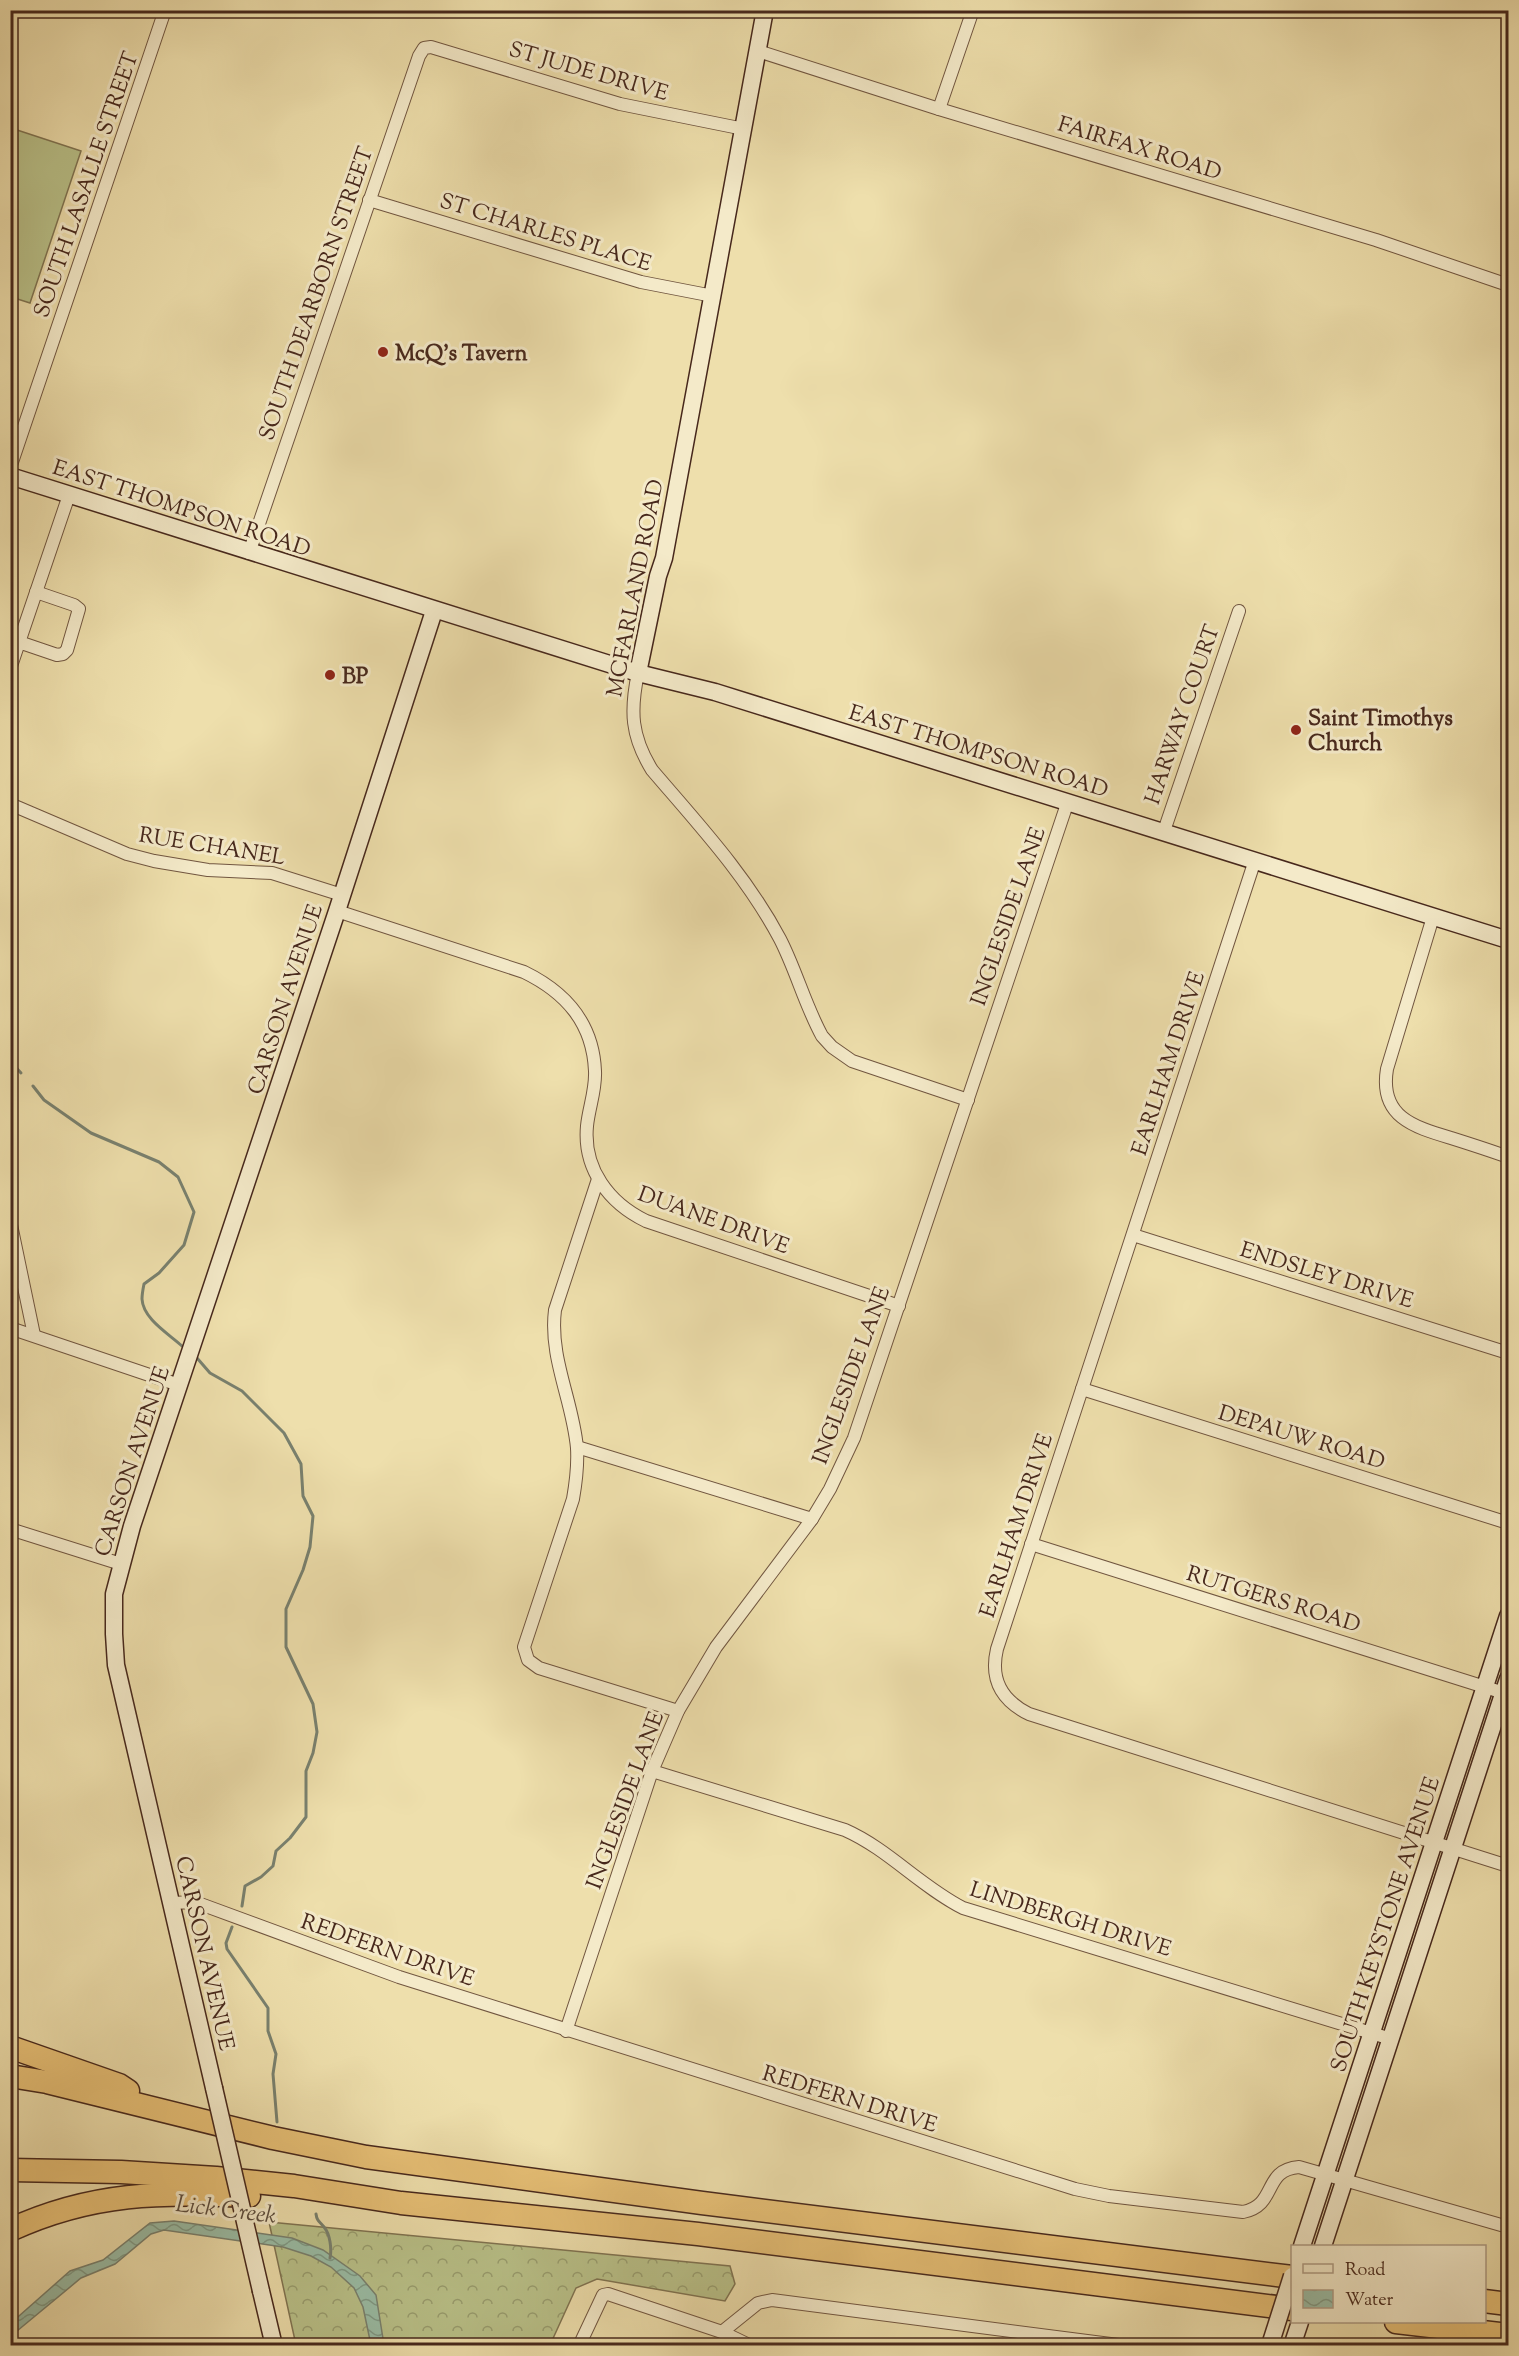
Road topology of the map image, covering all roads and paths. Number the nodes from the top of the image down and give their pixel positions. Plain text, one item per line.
1 (765, 10) edge
2 (973, 10) edge
3 (163, 16) dead end
4 (424, 48) joint
5 (758, 51) junction
6 (939, 109) junction
7 (744, 129) junction
8 (369, 200) junction
9 (1509, 285) edge
10 (712, 296) junction
11 (10, 468) edge
12 (10, 476) edge
13 (69, 495) junction
14 (249, 553) junction
15 (36, 592) junction
16 (434, 611) junction
17 (1239, 611) dead end
18 (15, 640) edge
19 (10, 669) edge
20 (638, 674) junction
21 (1068, 801) junction
22 (10, 804) edge
23 (1164, 831) junction
24 (1256, 860) junction
25 (342, 895) junction
26 (337, 912) junction
27 (1433, 917) junction
28 (1509, 940) edge
29 (968, 1100) junction
30 (1509, 1157) edge
31 (598, 1179) junction
32 (10, 1220) edge
33 (1133, 1235) junction
34 (899, 1306) junction
35 (10, 1328) edge
36 (34, 1335) junction
37 (1509, 1353) edge
38 (179, 1384) junction
39 (1082, 1389) junction
40 (577, 1447) junction
41 (812, 1519) junction
42 (1509, 1523) edge
43 (10, 1529) edge
44 (1031, 1544) junction
45 (121, 1564) junction
46 (1509, 1616) edge
47 (1506, 1686) edge
48 (1485, 1687) junction
49 (678, 1711) junction
50 (652, 1771) junction
51 (1435, 1842) junction
52 (1454, 1848) junction
53 (1509, 1866) edge
54 (172, 1903) junction
55 (566, 2031) junction
56 (1372, 2033) junction
57 (1391, 2039) junction
58 (10, 2047) edge
59 (10, 2076) edge
60 (166, 2112) junction
61 (10, 2170) edge
62 (1327, 2174) junction
63 (1346, 2179) junction
64 (401, 2203) junction
65 (1508, 2224) edge
66 (10, 2230) edge
67 (1303, 2244) edge
68 (1324, 2245) edge
69 (1291, 2277) edge
70 (1291, 2283) edge
71 (1486, 2301) edge
72 (1509, 2304) edge
73 (1291, 2309) edge
74 (1300, 2323) edge
75 (1405, 2323) edge
76 (722, 2332) junction
77 (1509, 2335) edge
78 (1271, 2344) edge
79 (1292, 2345) edge
80 (274, 2346) edge
81 (579, 2346) edge
82 (751, 2346) edge
83 (1126, 2346) edge

1 - 5 main road, MCFARLAND ROAD
2 - 6 street
3 - 11 street, SOUTH LASALLE STREET
4 - 7 street, ST JUDE DRIVE
4 - 8 street, SOUTH DEARBORN STREET
5 - 6 street, FAIRFAX ROAD
5 - 7 main road, MCFARLAND ROAD
6 - 9 street, FAIRFAX ROAD
7 - 10 main road, MCFARLAND ROAD
8 - 10 street, ST CHARLES PLACE
8 - 14 street, SOUTH DEARBORN STREET
10 - 20 main road, MCFARLAND ROAD
12 - 13 main road, EAST THOMPSON ROAD
13 - 14 main road, EAST THOMPSON ROAD
13 - 15 street
14 - 16 main road, EAST THOMPSON ROAD
15 - 18 street
15 - 18 street
16 - 20 main road, EAST THOMPSON ROAD
16 - 25 main road, CARSON AVENUE
17 - 23 street, HARWAY COURT
18 - 19 street
20 - 21 main road, EAST THOMPSON ROAD
20 - 29 street, MCFARLAND ROAD
21 - 23 main road, EAST THOMPSON ROAD
21 - 29 street, INGLESIDE LANE
22 - 25 street, RUE CHANEL
23 - 24 main road, EAST THOMPSON ROAD
24 - 27 main road, EAST THOMPSON ROAD
24 - 33 street, EARLHAM DRIVE
25 - 26 main road, CARSON AVENUE
26 - 31 street, DUANE DRIVE
26 - 38 main road, CARSON AVENUE
27 - 28 main road, EAST THOMPSON ROAD
27 - 30 street
29 - 34 street, INGLESIDE LANE
31 - 34 street, DUANE DRIVE
31 - 40 street
32 - 36 street
33 - 37 street, ENDSLEY DRIVE
33 - 39 street, EARLHAM DRIVE
34 - 41 street, INGLESIDE LANE
35 - 36 street
36 - 38 street
38 - 45 main road, CARSON AVENUE
39 - 42 street, DEPAUW ROAD
39 - 44 street, EARLHAM DRIVE
40 - 41 street
40 - 49 street
41 - 49 street, INGLESIDE LANE
43 - 45 street
44 - 48 street, RUTGERS ROAD
44 - 51 street, EARLHAM DRIVE
45 - 54 main road, CARSON AVENUE
46 - 48 main road, SOUTH KEYSTONE AVENUE
47 - 48 street, RUTGERS ROAD
47 - 52 main road, SOUTH KEYSTONE AVENUE
48 - 51 main road, SOUTH KEYSTONE AVENUE
49 - 50 street, INGLESIDE LANE
50 - 55 street, INGLESIDE LANE
50 - 56 street, LINDBERGH DRIVE
51 - 52 street, EARLHAM DRIVE
51 - 56 main road, SOUTH KEYSTONE AVENUE
52 - 53 street, EARLHAM DRIVE
52 - 57 main road, SOUTH KEYSTONE AVENUE
54 - 55 street, REDFERN DRIVE
54 - 80 main road, CARSON AVENUE, bridge
55 - 62 street, REDFERN DRIVE
56 - 57 street, LINDBERGH DRIVE
56 - 62 main road, SOUTH KEYSTONE AVENUE
57 - 63 main road, SOUTH KEYSTONE AVENUE
58 - 60 highway
59 - 60 highway
60 - 69 highway
61 - 64 highway
62 - 63 street, REDFERN DRIVE
62 - 67 main road, SOUTH KEYSTONE AVENUE
63 - 65 street, REDFERN DRIVE
63 - 68 main road, SOUTH KEYSTONE AVENUE
64 - 66 highway
64 - 73 highway
70 - 78 main road, bridge
71 - 72 highway
74 - 79 main road
75 - 77 highway
76 - 81 street
76 - 82 street
76 - 83 street

